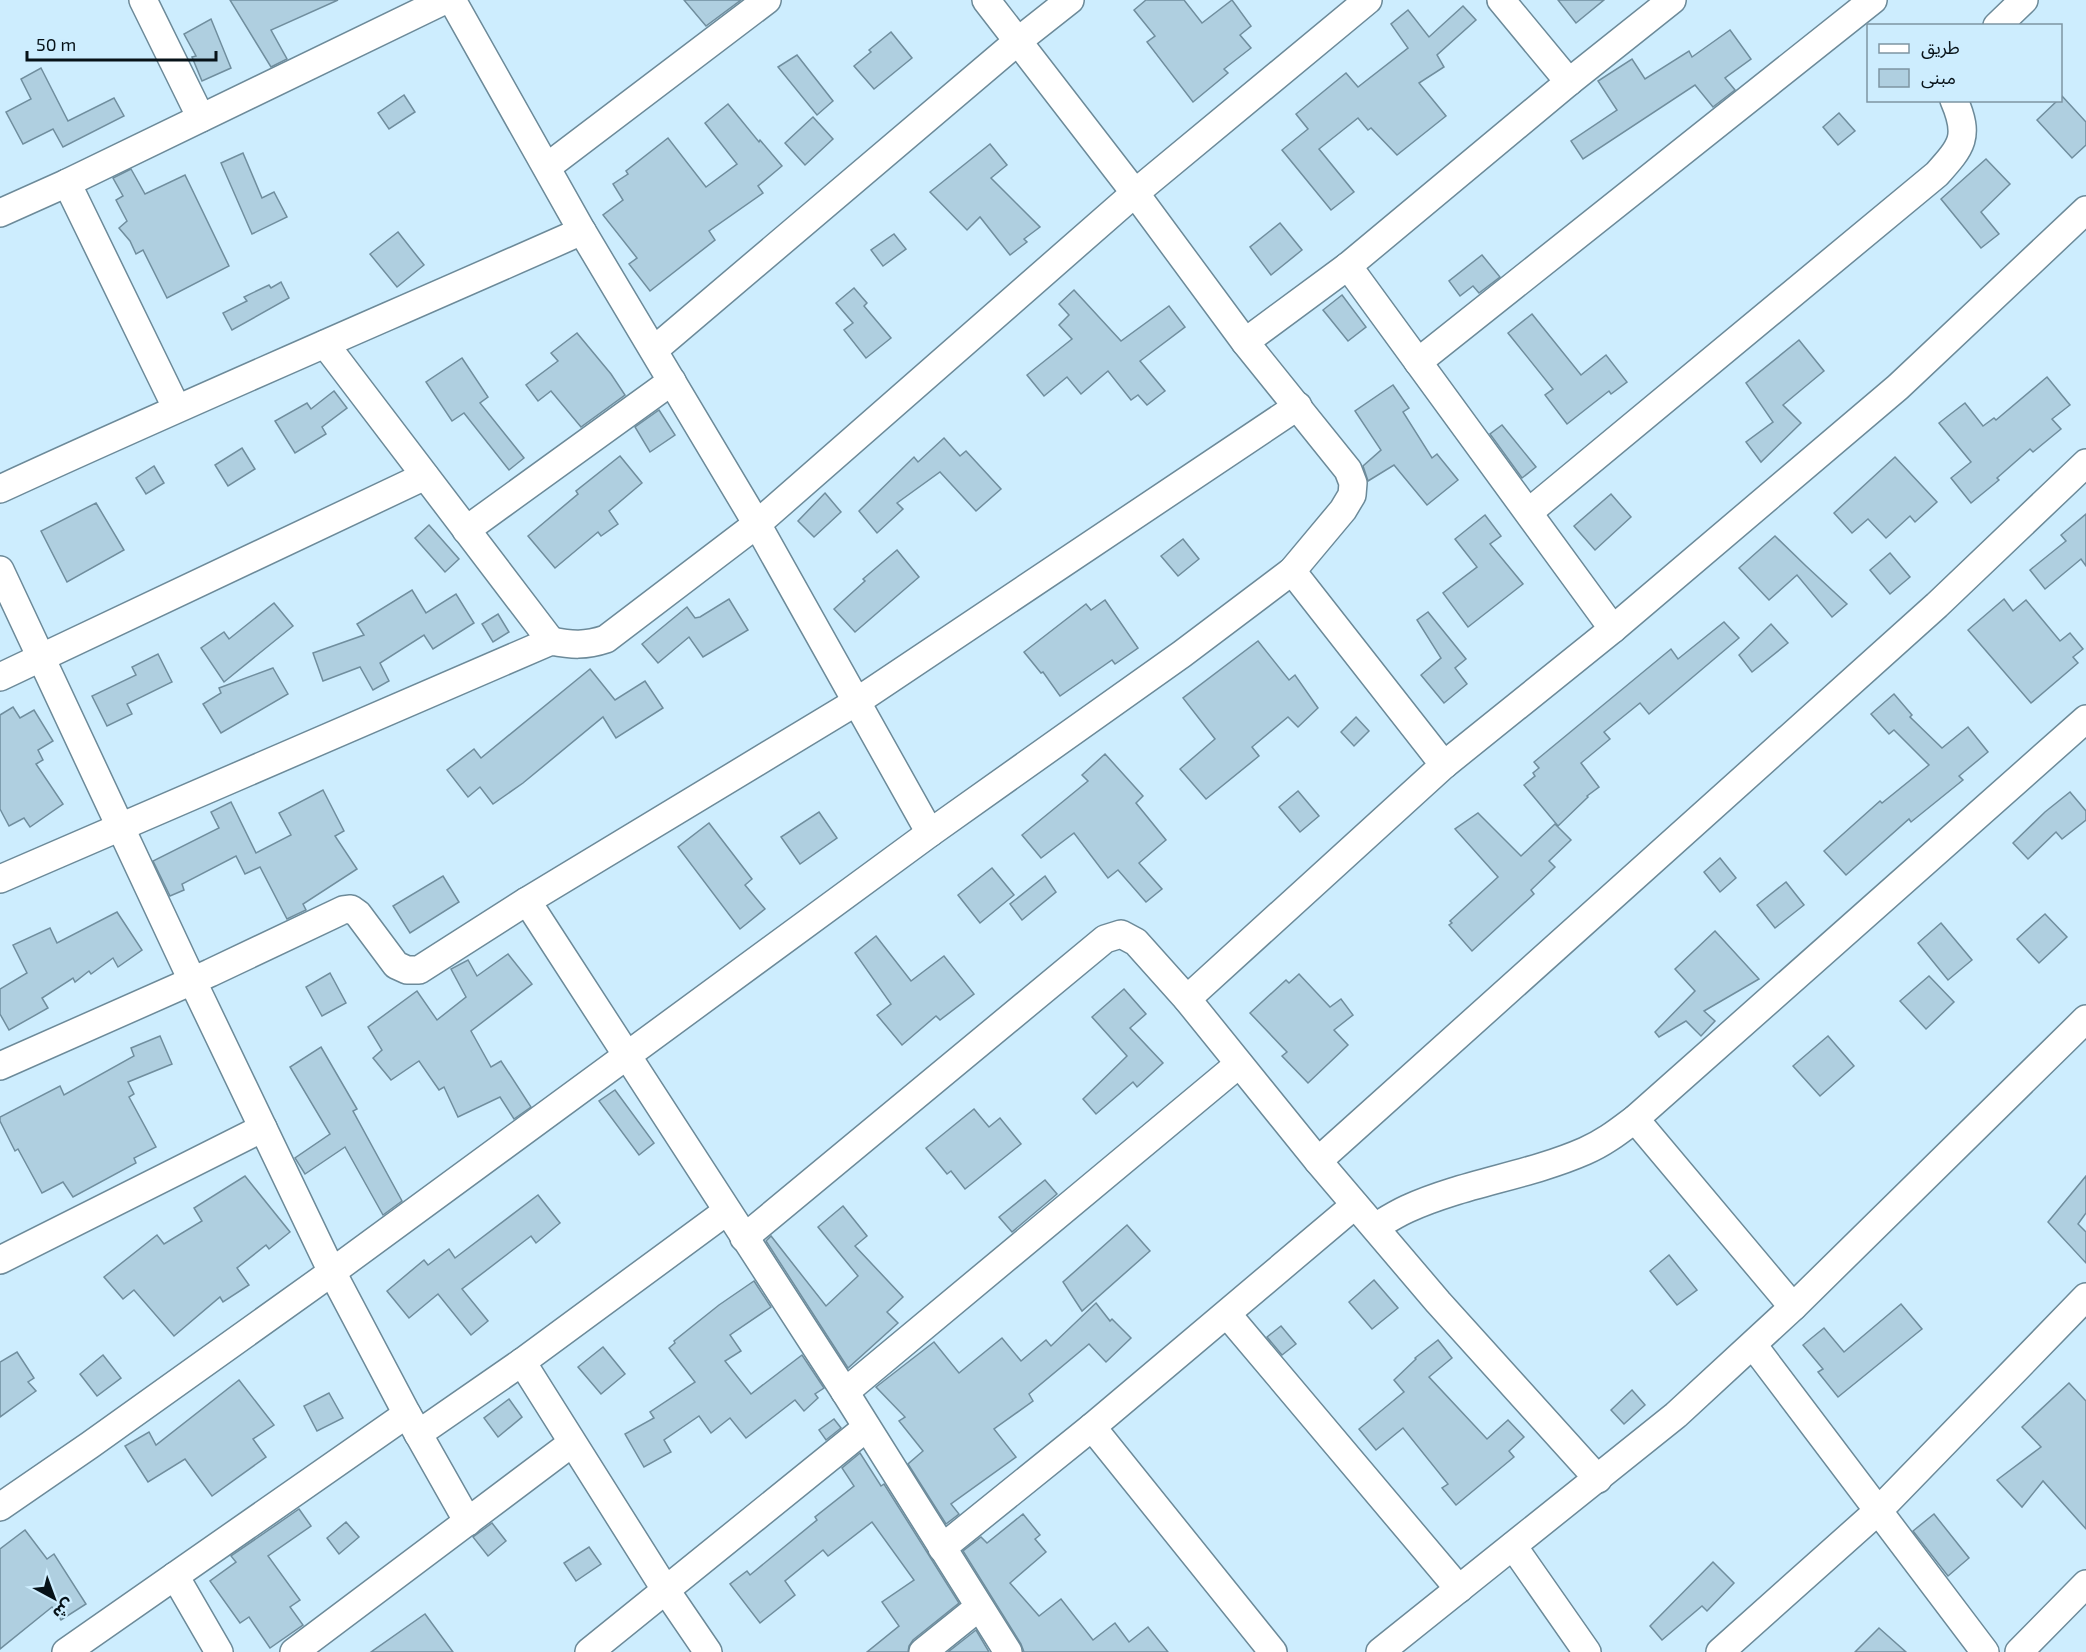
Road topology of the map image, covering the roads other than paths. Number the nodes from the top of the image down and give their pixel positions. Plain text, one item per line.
1 (143, 0) edge
2 (445, 0) edge
3 (452, 0) edge
4 (767, 0) edge
5 (986, 0) edge
6 (1070, 0) edge
7 (1368, 0) edge
8 (1501, 0) edge
9 (1672, 0) edge
10 (1873, 0) edge
11 (2024, 0) edge
12 (1999, 24) edge
13 (1018, 41) junction
14 (1569, 82) junction
15 (1955, 102) edge
16 (201, 118) junction
17 (547, 167) junction
18 (67, 183) junction
19 (1136, 193) junction
20 (2086, 210) edge
21 (0, 213) edge
22 (582, 231) junction
23 (1348, 266) junction
24 (1245, 342) junction
25 (325, 344) junction
26 (654, 350) junction
27 (1418, 362) junction
28 (672, 381) junction
29 (1298, 406) junction
30 (176, 407) junction
31 (2086, 463) edge
32 (425, 476) junction
33 (0, 489) edge
34 (1529, 512) junction
35 (757, 524) junction
36 (466, 530) junction
37 (0, 570) edge
38 (1292, 571) junction
39 (1613, 628) junction
40 (551, 641) junction
41 (42, 658) junction
42 (0, 677) edge
43 (856, 702) junction
44 (2086, 719) edge
45 (1444, 765) junction
46 (122, 826) junction
47 (930, 833) junction
48 (0, 879) edge
49 (527, 901) junction
50 (192, 980) junction
51 (1187, 999) junction
52 (2086, 1019) edge
53 (627, 1054) junction
54 (1239, 1064) junction
55 (0, 1066) edge
56 (1635, 1119) junction
57 (264, 1128) junction
58 (1318, 1161) junction
59 (1355, 1205) junction
60 (727, 1211) junction
61 (1375, 1227) junction
62 (744, 1238) junction
63 (0, 1260) edge
64 (332, 1272) junction
65 (2086, 1297) edge
66 (1793, 1306) junction
67 (1227, 1314) junction
68 (1753, 1345) junction
69 (522, 1362) junction
70 (845, 1392) junction
71 (412, 1424) junction
72 (1092, 1427) junction
73 (866, 1428) junction
74 (572, 1443) junction
75 (1598, 1479) junction
76 (0, 1507) edge
77 (1879, 1510) junction
78 (468, 1522) junction
79 (1512, 1546) junction
80 (942, 1548) junction
81 (175, 1576) junction
82 (2086, 1584) edge
83 (665, 1589) junction
84 (1459, 1589) junction
85 (978, 1607) junction
86 (1973, 1647) edge
87 (66, 1652) edge
88 (219, 1652) edge
89 (294, 1652) edge
90 (589, 1652) edge
91 (708, 1652) edge
92 (923, 1652) edge
93 (1008, 1652) edge
94 (1273, 1652) edge
95 (1380, 1652) edge
96 (1587, 1652) edge
97 (1720, 1652) edge
98 (2019, 1652) edge

1 - 16 street
2 - 16 street
3 - 17 street
4 - 17 street
5 - 13 street
6 - 13 street
7 - 19 street
8 - 14 street
9 - 14 street
10 - 27 street
11 - 12 street
13 - 19 street
13 - 26 street
14 - 23 street
15 - 34 street
16 - 18 street
17 - 22 street
18 - 21 street
18 - 30 street
19 - 24 street
19 - 35 street
20 - 39 street
22 - 25 street
22 - 26 street
23 - 24 street
23 - 27 street
24 - 29 street
25 - 30 street
25 - 32 street
26 - 28 street
27 - 34 street
28 - 35 street
28 - 36 street
29 - 38 street
29 - 43 street
30 - 33 street
31 - 58 street
32 - 36 street
32 - 41 street
34 - 39 street
35 - 40 street
35 - 43 street
36 - 40 street
37 - 41 street
38 - 45 street
38 - 47 street
39 - 45 street
40 - 46 street
41 - 42 street
41 - 46 street
43 - 47 street
43 - 49 street
44 - 56 street
45 - 51 street
46 - 48 street
46 - 50 street
47 - 53 street
49 - 50 street
49 - 53 street
50 - 55 street
50 - 57 street
51 - 54 street
51 - 62 street
52 - 66 street
53 - 60 street
53 - 64 street
54 - 58 street
54 - 70 street
56 - 61 street
56 - 66 street
57 - 63 street
57 - 64 street
58 - 59 street
59 - 61 street
59 - 67 street
60 - 62 street
60 - 69 street
61 - 75 street
62 - 70 street
64 - 71 street
64 - 76 street
65 - 77 street
66 - 68 street
67 - 72 street
67 - 84 street
68 - 75 street
68 - 77 street
69 - 71 street
69 - 74 street
70 - 73 street
71 - 78 street
71 - 81 street
72 - 80 street
72 - 94 street
73 - 80 street
73 - 83 street
74 - 78 street
74 - 83 street
75 - 79 street
77 - 86 street
77 - 97 street
78 - 89 street
79 - 84 street
79 - 96 street
80 - 85 street
81 - 87 street
81 - 88 street
82 - 98 street
83 - 90 street
83 - 91 street
84 - 95 street
85 - 92 street
85 - 93 street

